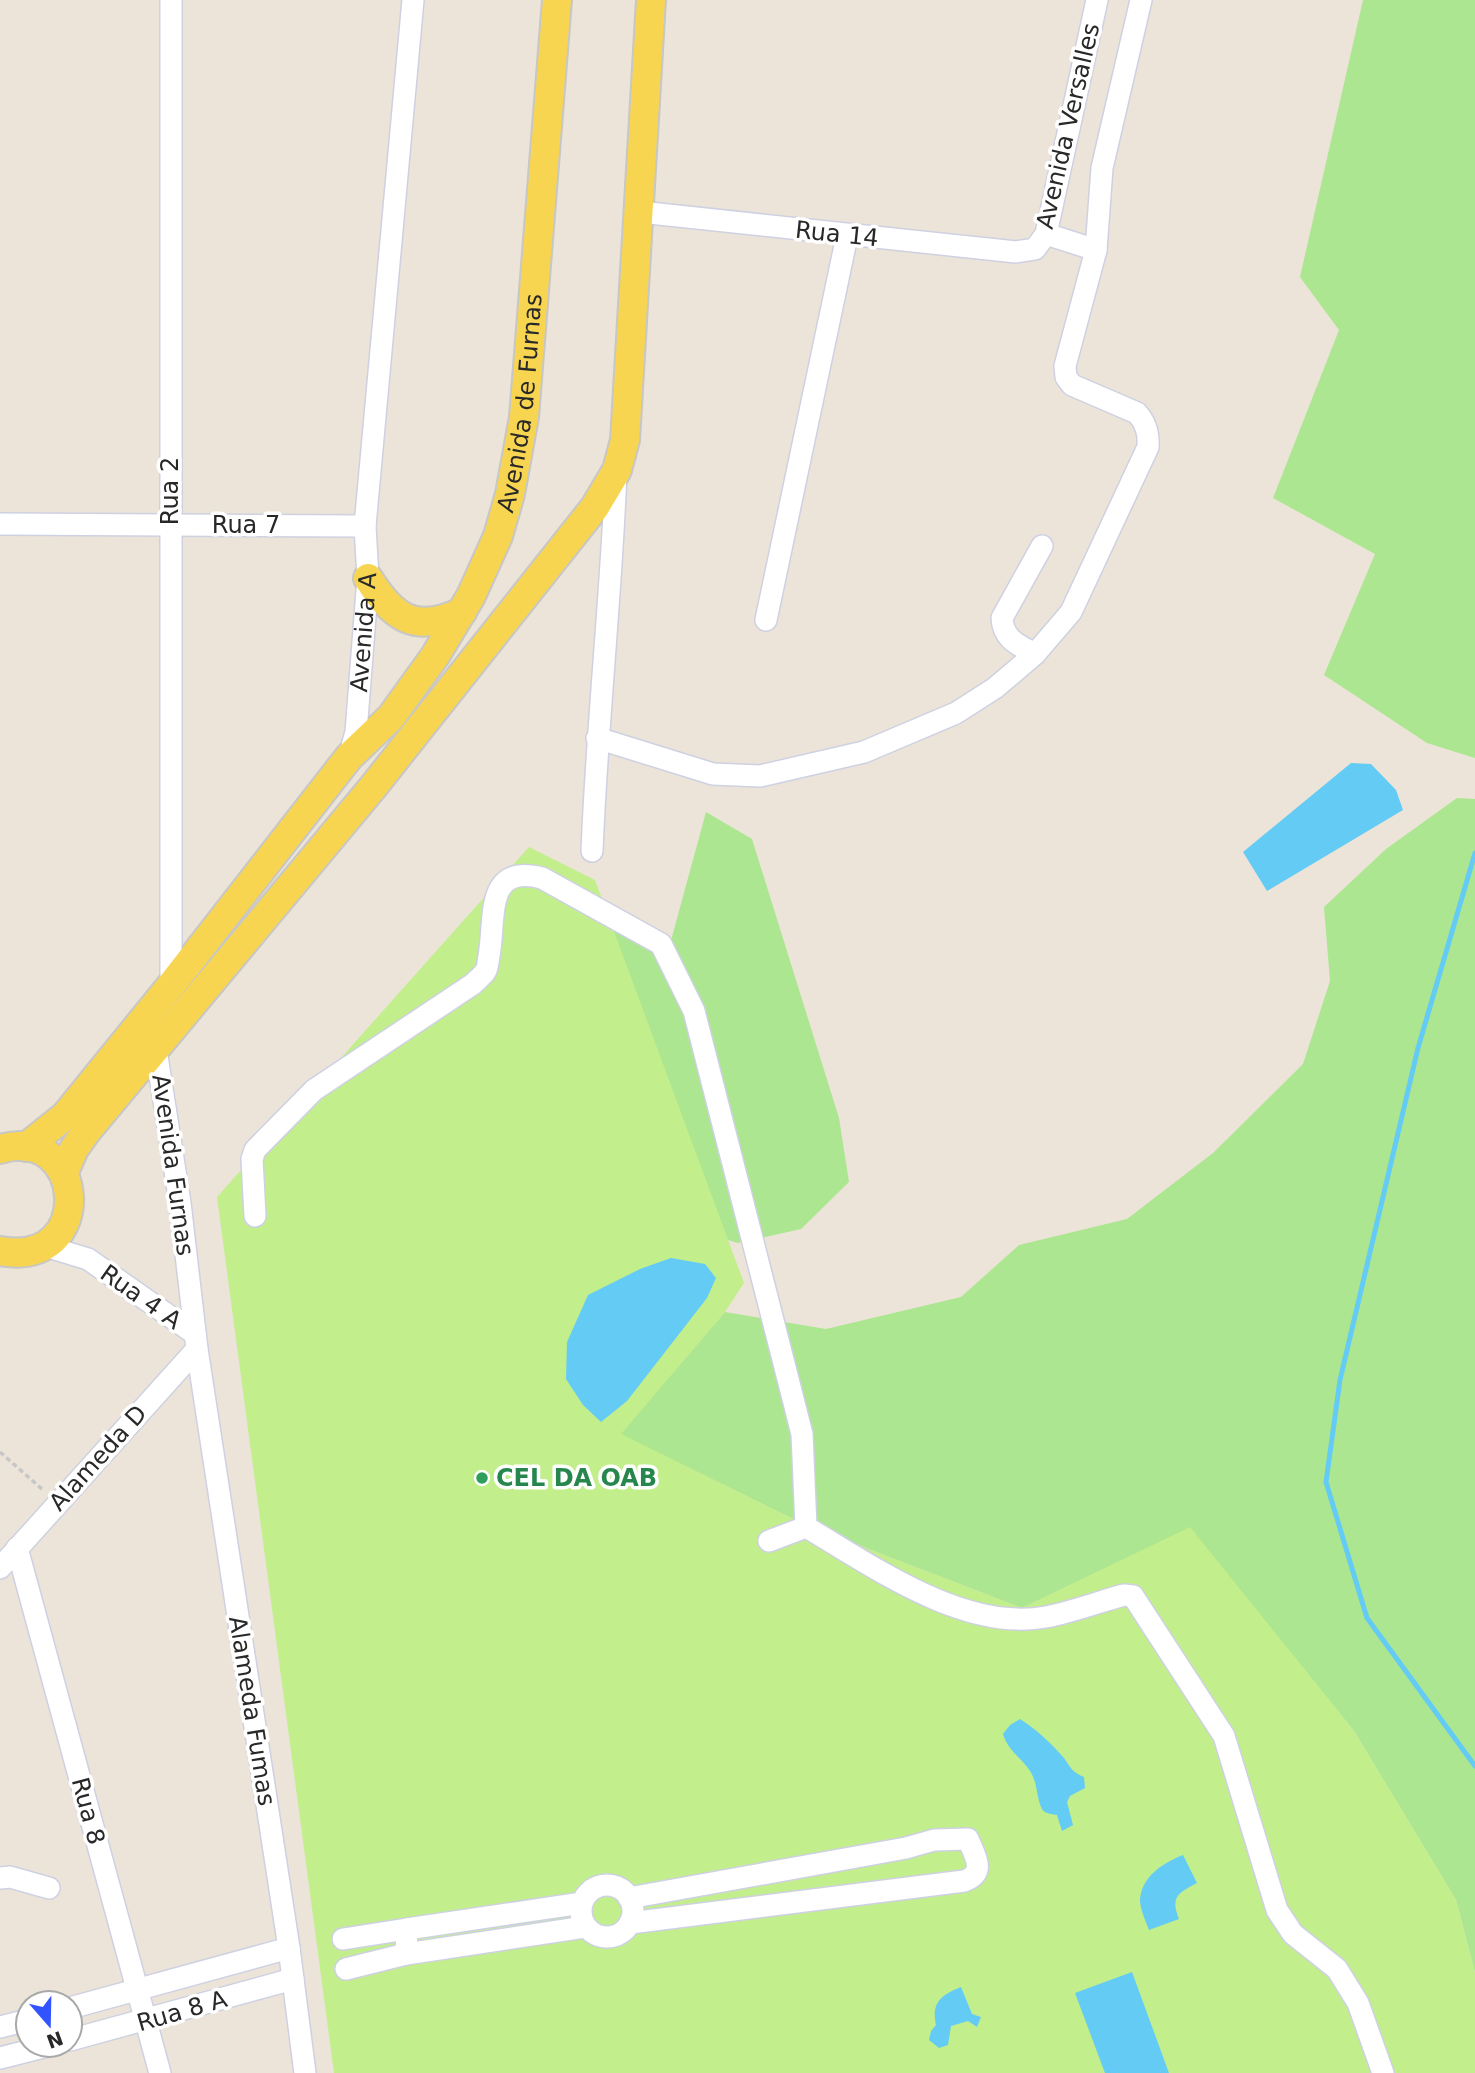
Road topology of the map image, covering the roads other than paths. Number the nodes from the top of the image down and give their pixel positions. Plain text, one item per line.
1 (171, 0) edge
2 (413, 0) edge
3 (557, 0) edge
4 (651, 0) edge
5 (1097, 0) edge
6 (1141, 0) edge
7 (640, 212) junction
8 (847, 236) junction
9 (1040, 241) junction
10 (1096, 250) junction
11 (617, 470) junction
12 (595, 507) junction
13 (0, 524) edge
14 (170, 525) junction
15 (365, 526) junction
16 (1042, 546) dead end
17 (612, 562) junction
18 (368, 578) junction
19 (462, 612) junction
20 (766, 620) dead end
21 (1035, 654) junction
22 (597, 738) junction
23 (349, 757) junction
24 (592, 851) dead end
25 (173, 983) junction
26 (156, 1050) junction
27 (7, 1146) edge
28 (64, 1172) junction
29 (255, 1216) dead end
30 (66, 1221) junction
31 (45, 1245) junction
32 (0, 1251) edge
33 (88, 1259) junction
34 (196, 1342) junction
35 (806, 1527) junction
36 (769, 1541) dead end
37 (17, 1549) junction
38 (0, 1568) edge
39 (0, 1878) edge
40 (49, 1888) dead end
41 (629, 1898) junction
42 (582, 1903) junction
43 (630, 1923) junction
44 (586, 1927) junction
45 (407, 1929) junction
46 (343, 1939) dead end
47 (289, 1948) junction
48 (406, 1954) junction
49 (346, 1969) dead end
50 (293, 1979) junction
51 (136, 1990) junction
52 (84, 2004) edge
53 (146, 2021) junction
54 (84, 2036) edge
55 (160, 2073) edge
56 (305, 2073) edge
57 (1383, 2073) edge

1 - 14 street, Rua 2
2 - 15 street, Avenida A
3 - 19 main road, Avenida de Furnas
4 - 7 main road
5 - 9 street, Avenida Versalles
6 - 10 street
7 - 8 street, Rua 14
7 - 11 main road
8 - 9 street, Rua 14
8 - 20 street
9 - 10 street
10 - 21 street
11 - 12 main road
11 - 17 street
12 - 17 street
12 - 26 main road
13 - 14 street, Rua 7
14 - 15 street, Rua 7
14 - 25 street, Rua 2
15 - 18 street, Avenida A
16 - 21 street
17 - 22 street
18 - 19 main road
18 - 23 street, Avenida A
19 - 23 main road, Avenida de Furnas
21 - 22 street
22 - 24 street
23 - 25 main road, Avenida A
25 - 26 street, Avenida Furnas
25 - 27 main road, Avenida A
26 - 28 main road
26 - 34 street, Avenida Furnas
27 - 28 main road
28 - 30 main road
29 - 35 street
30 - 31 main road
30 - 33 street, Rua 4 A
31 - 32 main road
31 - 33 street, Rua 4 A
33 - 34 street, Rua 4 A
34 - 37 street, Alameda D
34 - 47 street, Alameda Fumas
35 - 36 street
35 - 57 street
37 - 38 street, Alameda D
37 - 51 street, Rua 8
39 - 40 street
41 - 42 street
41 - 43 street
41 - 43 street
42 - 44 street
42 - 45 street
43 - 44 street
44 - 48 street
45 - 46 street
45 - 48 street
47 - 50 street, Alameda Fumas
47 - 51 street, Rua 8 A
48 - 49 street
50 - 53 street, Rua 8 A
50 - 56 street, Alameda Fumas
51 - 52 street, Rua 8 A
51 - 53 street, Rua 8
53 - 54 street, Rua 8 A
53 - 55 street, Rua 8

